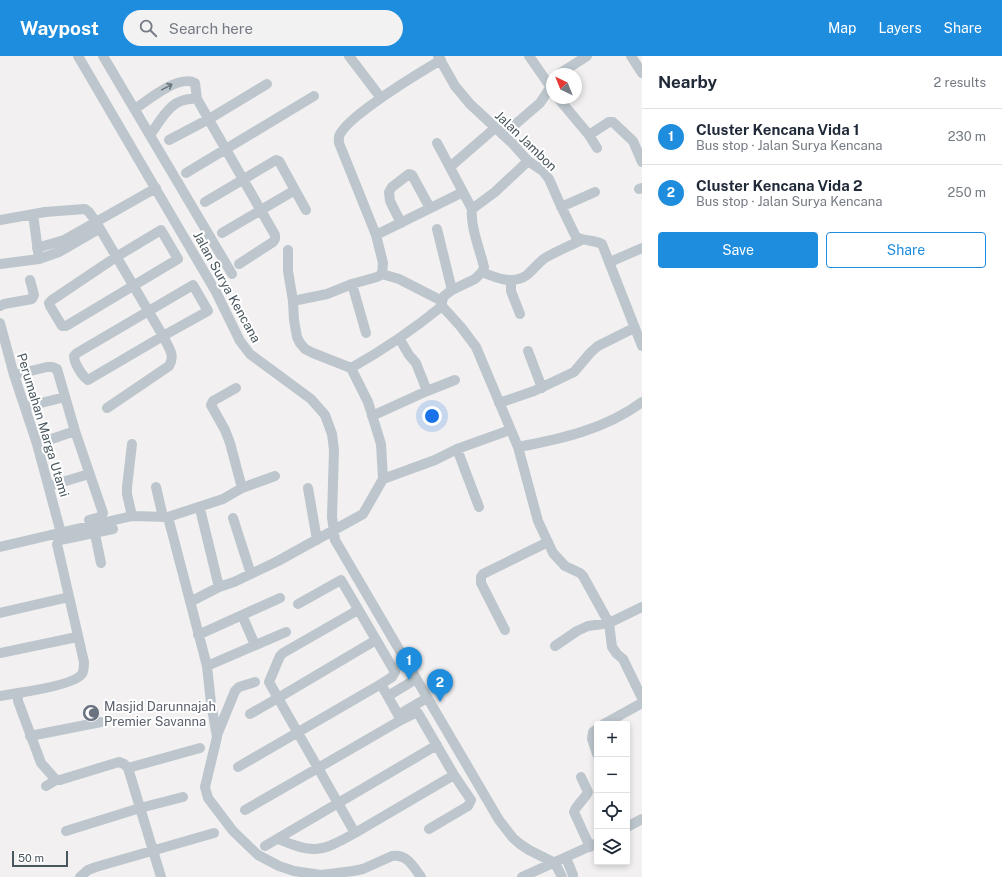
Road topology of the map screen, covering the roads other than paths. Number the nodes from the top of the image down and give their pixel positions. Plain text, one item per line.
1 (78, 56) edge
2 (103, 56) edge
3 (349, 56) edge
4 (529, 56) edge
5 (587, 56) edge
6 (631, 56) edge
7 (440, 58) edge
8 (568, 68) edge
9 (642, 73) edge
10 (546, 79) edge
11 (267, 84) dead end
12 (546, 95) edge
13 (314, 96) dead end
14 (381, 98) junction
15 (197, 99) junction
16 (563, 104) edge
17 (135, 109) junction
18 (209, 119) junction
19 (495, 128) junction
20 (150, 135) junction
21 (503, 135) junction
22 (589, 135) junction
23 (169, 140) dead end
24 (437, 143) dead end
25 (597, 148) dead end
26 (226, 149) junction
27 (642, 160) edge
28 (528, 161) junction
29 (450, 167) junction
30 (186, 172) dead end
31 (243, 179) junction
32 (156, 188) junction
33 (295, 190) junction
34 (463, 192) junction
35 (595, 192) dead end
36 (205, 202) dead end
37 (561, 207) junction
38 (430, 208) junction
39 (472, 209) junction
40 (260, 210) junction
41 (306, 210) dead end
42 (33, 214) junction
43 (0, 220) edge
44 (401, 223) junction
45 (98, 226) junction
46 (437, 229) dead end
47 (222, 233) dead end
48 (376, 235) junction
49 (582, 240) junction
50 (642, 248) edge
51 (288, 250) dead end
52 (38, 254) junction
53 (116, 257) junction
54 (610, 262) junction
55 (0, 264) edge
56 (239, 264) dead end
57 (482, 272) junction
58 (232, 274) dead end
59 (382, 274) junction
60 (30, 280) dead end
61 (511, 280) junction
62 (352, 284) junction
63 (134, 285) junction
64 (452, 290) junction
65 (294, 301) junction
66 (442, 304) junction
67 (0, 306) edge
68 (149, 311) junction
69 (520, 314) dead end
70 (0, 323) edge
71 (634, 328) junction
72 (366, 333) dead end
73 (163, 336) junction
74 (399, 338) junction
75 (641, 342) edge
76 (528, 351) dead end
77 (351, 368) junction
78 (14, 375) junction
79 (455, 380) dead end
80 (236, 388) dead end
81 (542, 388) junction
82 (427, 391) junction
83 (65, 397) junction
84 (642, 402) edge
85 (499, 403) junction
86 (25, 407) junction
87 (107, 408) dead end
88 (372, 416) junction
89 (510, 430) junction
90 (75, 431) junction
91 (36, 444) junction
92 (132, 444) dead end
93 (518, 447) junction
94 (457, 449) junction
95 (89, 474) junction
96 (275, 476) dead end
97 (383, 479) junction
98 (49, 486) junction
99 (156, 487) dead end
100 (242, 488) junction
101 (308, 488) dead end
102 (479, 507) dead end
103 (201, 513) dead end
104 (132, 516) junction
105 (166, 517) junction
106 (233, 518) dead end
107 (113, 529) dead end
108 (60, 530) junction
109 (333, 531) junction
110 (95, 534) junction
111 (317, 540) junction
112 (548, 542) junction
113 (0, 547) edge
114 (101, 563) dead end
115 (250, 574) junction
116 (219, 587) junction
117 (69, 597) junction
118 (280, 598) dead end
119 (190, 602) junction
120 (298, 604) dead end
121 (642, 607) edge
122 (358, 610) junction
123 (0, 613) edge
124 (242, 615) junction
125 (609, 622) junction
126 (505, 630) dead end
127 (286, 632) dead end
128 (198, 635) junction
129 (78, 637) junction
130 (376, 640) junction
131 (255, 645) junction
132 (555, 646) dead end
133 (0, 653) edge
134 (207, 666) junction
135 (416, 679) junction
136 (255, 682) dead end
137 (381, 684) junction
138 (18, 693) junction
139 (0, 696) edge
140 (388, 696) junction
141 (278, 698) junction
142 (427, 698) junction
143 (642, 698) edge
144 (642, 703) edge
145 (250, 714) dead end
146 (399, 717) junction
147 (609, 721) edge
148 (101, 722) dead end
149 (594, 731) edge
150 (297, 732) junction
151 (30, 736) junction
152 (217, 737) junction
153 (437, 745) junction
154 (594, 745) edge
155 (200, 748) dead end
156 (238, 767) dead end
157 (128, 768) junction
158 (318, 768) junction
159 (454, 775) junction
160 (581, 777) dead end
161 (56, 780) junction
162 (46, 786) dead end
163 (183, 797) dead end
164 (338, 803) junction
165 (140, 808) junction
166 (245, 810) dead end
167 (642, 819) edge
168 (630, 825) edge
169 (429, 829) dead end
170 (66, 832) dead end
171 (214, 833) dead end
172 (355, 833) junction
173 (278, 839) junction
174 (594, 845) edge
175 (265, 846) dead end
176 (153, 850) junction
177 (566, 858) junction
178 (555, 863) junction
179 (572, 876) edge
180 (80, 877) edge
181 (161, 877) edge
182 (421, 877) edge
183 (522, 877) edge
184 (562, 877) edge

1 - 32 street, Jalan Surya Kencana
2 - 17 street
3 - 14 street
4 - 10 street
5 - 8 street
6 - 9 street
7 - 14 street
7 - 19 street, Jalan Jambon
11 - 18 street
12 - 21 street
13 - 26 street
14 - 48 street
17 -> 15 street
15 - 18 street
15 - 20 street
16 - 22 street
17 - 20 street
18 - 23 street
18 - 26 street
19 - 21 street, Jalan Jambon
19 - 29 street
20 - 58 street
21 - 28 street, Jalan Jambon
22 - 25 street
22 - 27 street
24 - 29 street
26 - 30 street
26 - 31 street
28 - 37 street, Jalan Jambon
28 - 39 street
29 - 34 street
31 - 33 street
31 - 36 street
31 - 40 street
32 - 45 street
32 - 109 street, Jalan Surya Kencana
33 - 40 street
33 - 41 street
34 - 38 street
34 - 39 street
35 - 37 street
37 - 49 street, Jalan Jambon
38 - 44 street
38 - 44 street
39 - 57 street
40 - 47 street
40 - 56 street
42 - 43 street
42 - 45 street
42 - 52 street
44 - 48 street
45 - 52 street
45 - 53 street
46 - 64 street
48 - 59 street
49 - 54 street
49 - 61 street
50 - 54 street
51 - 65 street
52 - 55 street
53 - 63 street
53 - 63 street
53 - 63 street
54 - 71 street
57 - 61 street
57 - 64 street
59 - 62 street
59 - 66 street
60 - 67 street
61 - 69 street
62 - 65 street
62 - 72 street
63 - 68 street
64 - 66 street
65 - 77 street
66 - 74 street
66 - 85 street
68 - 73 street
68 - 73 street
68 - 73 street
70 - 78 street, Perumahan Marga Utami
71 - 75 street
71 - 81 street
73 - 87 street
74 - 77 street
74 - 82 street
76 - 81 street
77 - 88 street
78 - 83 street
78 - 86 street, Perumahan Marga Utami
79 - 82 street
80 - 100 street
81 - 85 street
82 - 88 street
83 - 86 street
83 - 90 street
84 - 93 street
85 - 89 street
86 - 91 street, Perumahan Marga Utami
88 - 97 street
89 - 93 street
89 - 94 street
90 - 91 street
90 - 95 street
91 - 98 street, Perumahan Marga Utami
92 - 104 street
93 - 112 street
94 - 97 street
94 - 102 street
95 - 98 street
95 - 108 street
96 - 100 street
97 - 109 street
98 - 108 street, Perumahan Marga Utami
99 - 105 street
100 - 105 street
101 - 111 street
103 - 116 street
104 - 105 street
104 - 108 street
105 - 119 street
106 - 115 street
107 - 110 street
108 - 113 street
109 - 111 street
109 - 135 street, Jalan Surya Kencana
110 - 114 street
110 - 117 street
111 - 115 street
112 - 125 street
112 - 126 street
115 - 116 street
116 - 119 street
117 - 123 street
117 - 129 street
118 - 124 street
119 - 128 street
120 - 122 street
121 - 125 street
122 - 130 street
122 - 141 street
124 - 128 street
124 - 131 street
125 - 132 street
125 - 143 street
127 - 131 street
128 - 134 street
129 - 133 street
129 - 138 street
130 - 137 street
130 - 141 street
131 - 134 street
134 - 152 street
135 - 140 street
135 - 142 street, Jalan Surya Kencana
136 - 152 street
137 - 140 street
137 - 150 street
138 - 139 street
138 - 151 street
140 - 146 street
141 - 145 street
141 - 150 street
142 - 146 street
142 - 178 street, Jalan Surya Kencana
144 - 147 street
146 - 153 street
146 - 158 street
148 - 151 street
149 - 154 street
150 - 156 street
150 - 158 street
151 - 161 street
152 - 182 street
153 - 159 street
153 - 164 street
155 - 157 street
157 - 161 street
157 - 165 street
158 - 164 street
158 - 166 street
159 - 169 street
159 - 172 street
160 - 174 street
161 - 162 street
163 - 165 street
164 - 172 street
164 - 173 street
165 - 170 street
165 - 176 street
167 - 168 street
171 - 176 street
172 - 173 street
173 - 175 street
174 - 177 street
176 - 180 street
176 - 181 street
177 - 178 street
177 - 179 street
178 - 183 street
178 - 184 street

